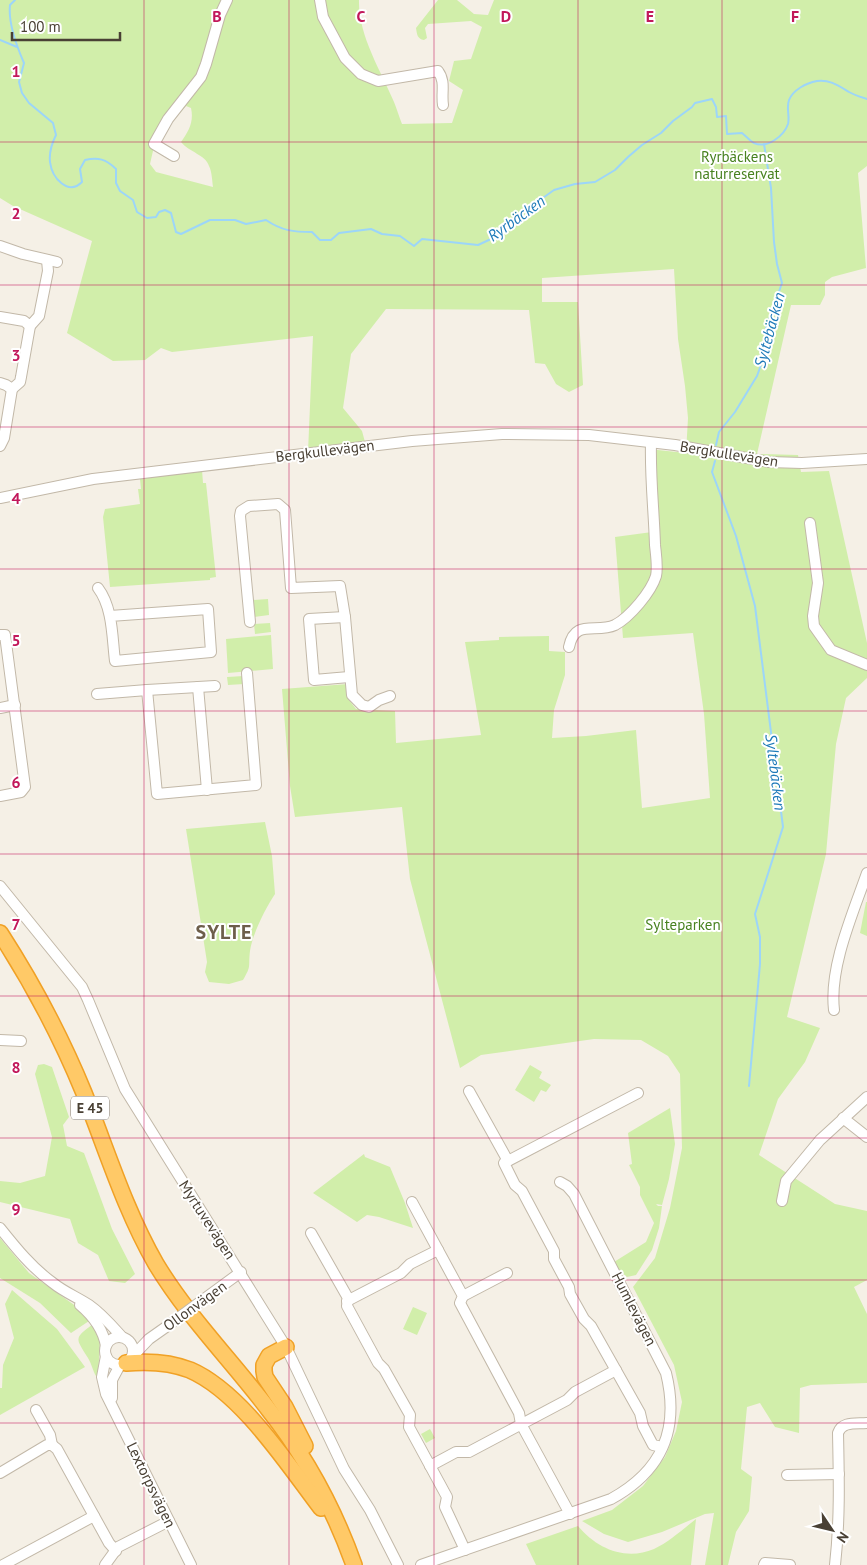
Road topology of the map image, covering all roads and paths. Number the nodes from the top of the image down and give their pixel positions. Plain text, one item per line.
1 (227, 0) edge
2 (320, 0) edge
3 (443, 105) dead end
4 (174, 156) dead end
5 (0, 246) edge
6 (0, 317) edge
7 (30, 326) junction
8 (0, 383) edge
9 (12, 389) junction
10 (651, 442) junction
11 (0, 446) edge
12 (867, 462) edge
13 (0, 498) edge
14 (810, 523) dead end
15 (98, 588) dead end
16 (110, 616) junction
17 (345, 617) junction
18 (250, 622) dead end
19 (0, 635) edge
20 (569, 647) dead end
21 (867, 665) edge
22 (247, 673) dead end
23 (349, 677) junction
24 (215, 686) dead end
25 (198, 687) junction
26 (148, 690) junction
27 (97, 694) dead end
28 (390, 696) dead end
29 (15, 705) junction
30 (0, 708) edge
31 (207, 790) junction
32 (0, 796) edge
33 (867, 873) edge
34 (0, 886) edge
35 (0, 933) edge
36 (0, 950) edge
37 (834, 1010) dead end
38 (0, 1040) edge
39 (21, 1041) dead end
40 (469, 1091) dead end
41 (638, 1092) dead end
42 (867, 1097) edge
43 (843, 1118) junction
44 (867, 1137) edge
45 (508, 1161) junction
46 (560, 1182) dead end
47 (782, 1201) dead end
48 (412, 1202) dead end
49 (0, 1228) edge
50 (311, 1233) dead end
51 (438, 1250) junction
52 (241, 1272) junction
53 (507, 1274) dead end
54 (70, 1295) junction
55 (464, 1296) junction
56 (347, 1301) junction
57 (125, 1339) junction
58 (149, 1340) junction
59 (286, 1347) junction
60 (106, 1351) junction
61 (126, 1362) junction
62 (616, 1370) junction
63 (112, 1404) junction
64 (36, 1410) dead end
65 (521, 1424) junction
66 (867, 1424) edge
67 (52, 1445) junction
68 (662, 1447) junction
69 (430, 1466) junction
70 (0, 1473) edge
71 (839, 1474) junction
72 (787, 1475) dead end
73 (324, 1505) junction
74 (570, 1514) junction
75 (94, 1516) junction
76 (168, 1521) junction
77 (465, 1550) junction
78 (116, 1551) junction
79 (454, 1554) junction
80 (3, 1565) edge
81 (105, 1565) edge
82 (191, 1565) edge
83 (344, 1565) edge
84 (354, 1565) edge
85 (398, 1565) edge
86 (421, 1565) edge
87 (457, 1565) edge
88 (764, 1565) edge
89 (790, 1565) edge
90 (835, 1565) edge

1 - 4 street
2 - 3 street
5 - 7 street
6 - 7 street
7 - 9 street
8 - 9 street
9 - 11 street
10 - 12 street, Bergkullevägen
10 - 13 street, Bergkullevägen
10 - 20 street
14 - 21 street
15 - 16 street
16 - 16 street
17 - 18 street
17 - 23 street
17 - 23 street
19 - 29 street
22 - 31 street
23 - 28 street
24 - 25 street
25 - 26 street
25 - 31 street
26 - 27 street
26 - 31 street
29 - 30 street
29 - 32 street
33 - 37 street
34 - 52 street, Myrtuvevägen
35 - 73 highway, E 45
36 - 73 highway, E 45
38 - 39 street
40 - 45 street
41 - 45 street
42 - 43 street
43 - 44 street
43 - 47 street
45 - 62 street
46 - 68 street, Humlevägen
48 - 51 street
49 - 54 street
50 - 56 street
51 - 55 street
51 - 56 street
52 - 58 street, Ollonvägen, bridge
52 - 59 street, Myrtuvevägen
53 - 55 street
54 - 57 street
54 - 60 street
55 - 65 street
56 - 69 street
57 - 58 street, Ollonvägen
57 - 60 street
57 - 61 street
58 - 61 street, Ollonvägen
59 - 73 highway
59 - 85 street, Myrtuvevägen
60 - 61 street
60 - 63 street, Lextorpsvägen
61 - 63 street, Lextorpsvägen
61 - 73 highway
62 - 65 street
62 - 68 street
63 - 76 street, Lextorpsvägen
64 - 67 street
65 - 69 street
65 - 74 street
66 - 71 street
67 - 70 street
67 - 75 street
68 - 74 street, Humlevägen
69 - 77 street
71 - 72 street
71 - 90 street
73 - 83 highway, E 45
73 - 84 highway, E 45
74 - 77 street, Humlevägen
75 - 78 street
75 - 80 street
76 - 78 street
76 - 82 street, Lextorpsvägen
77 - 79 street, Humlevägen
78 - 81 street
79 - 86 street, Humlevägen
79 - 87 street
88 - 89 street

